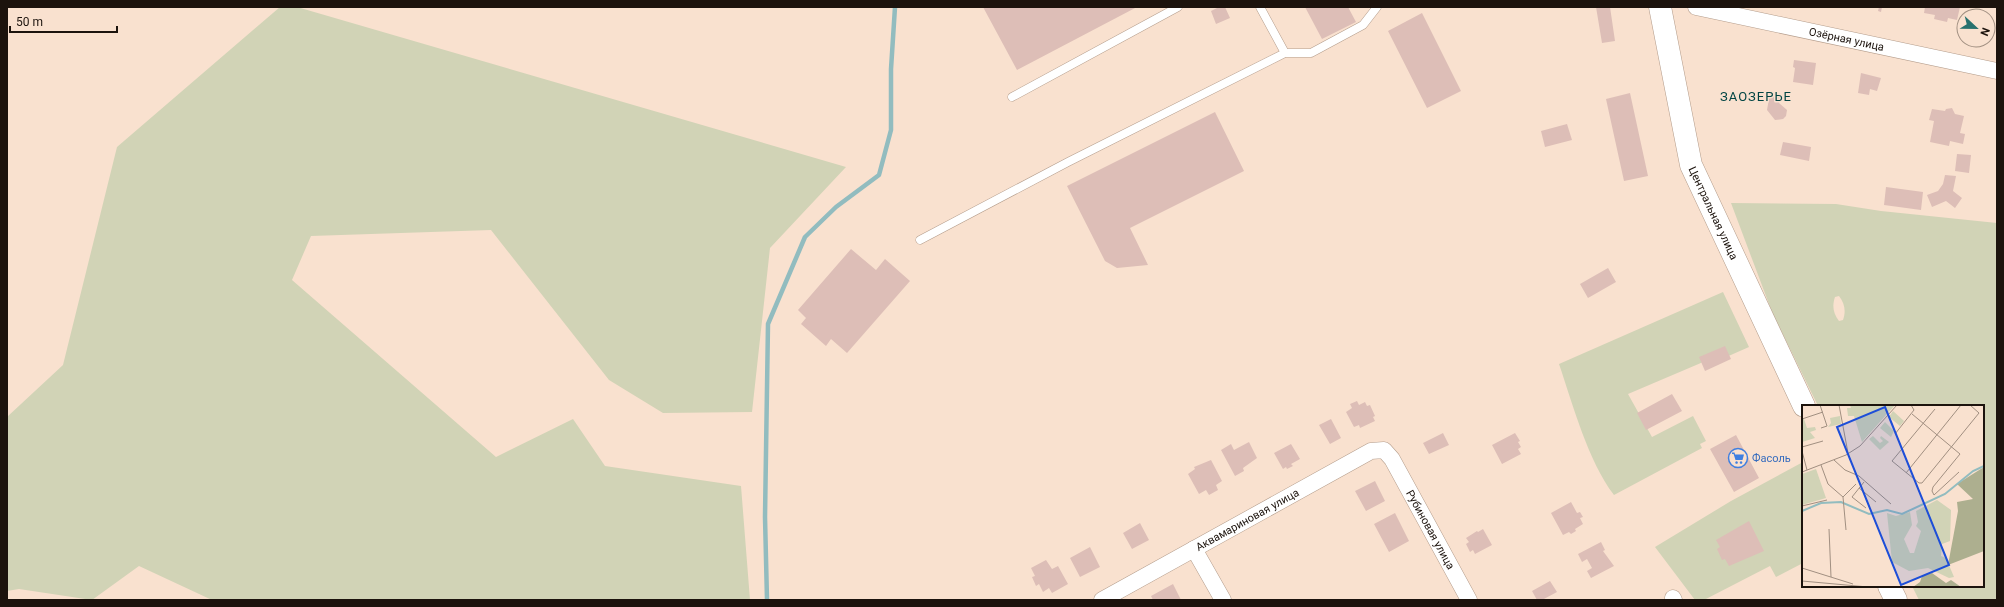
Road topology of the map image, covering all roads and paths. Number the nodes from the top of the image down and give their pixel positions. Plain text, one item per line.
1 (1178, 7) edge
2 (1260, 7) edge
3 (1377, 7) edge
4 (1660, 7) edge
5 (1696, 7) edge
6 (1284, 53) junction
7 (1997, 70) edge
8 (1012, 97) dead end
9 (920, 240) dead end
10 (1804, 405) edge
11 (1392, 459) joint
12 (1194, 549) junction
13 (1890, 587) edge
14 (1102, 600) edge
15 (1223, 600) edge
16 (1469, 600) edge
17 (1896, 600) edge

1 - 8 lane
2 - 6 lane
3 - 6 lane
4 - 10 main road, Центральная улица
5 - 7 street, Озёрная улица
6 - 9 lane
11 - 12 street, Аквамариновая улица
11 - 16 street, Рубиновая улица
12 - 14 street, Аквамариновая улица
12 - 15 street
13 - 17 main road

